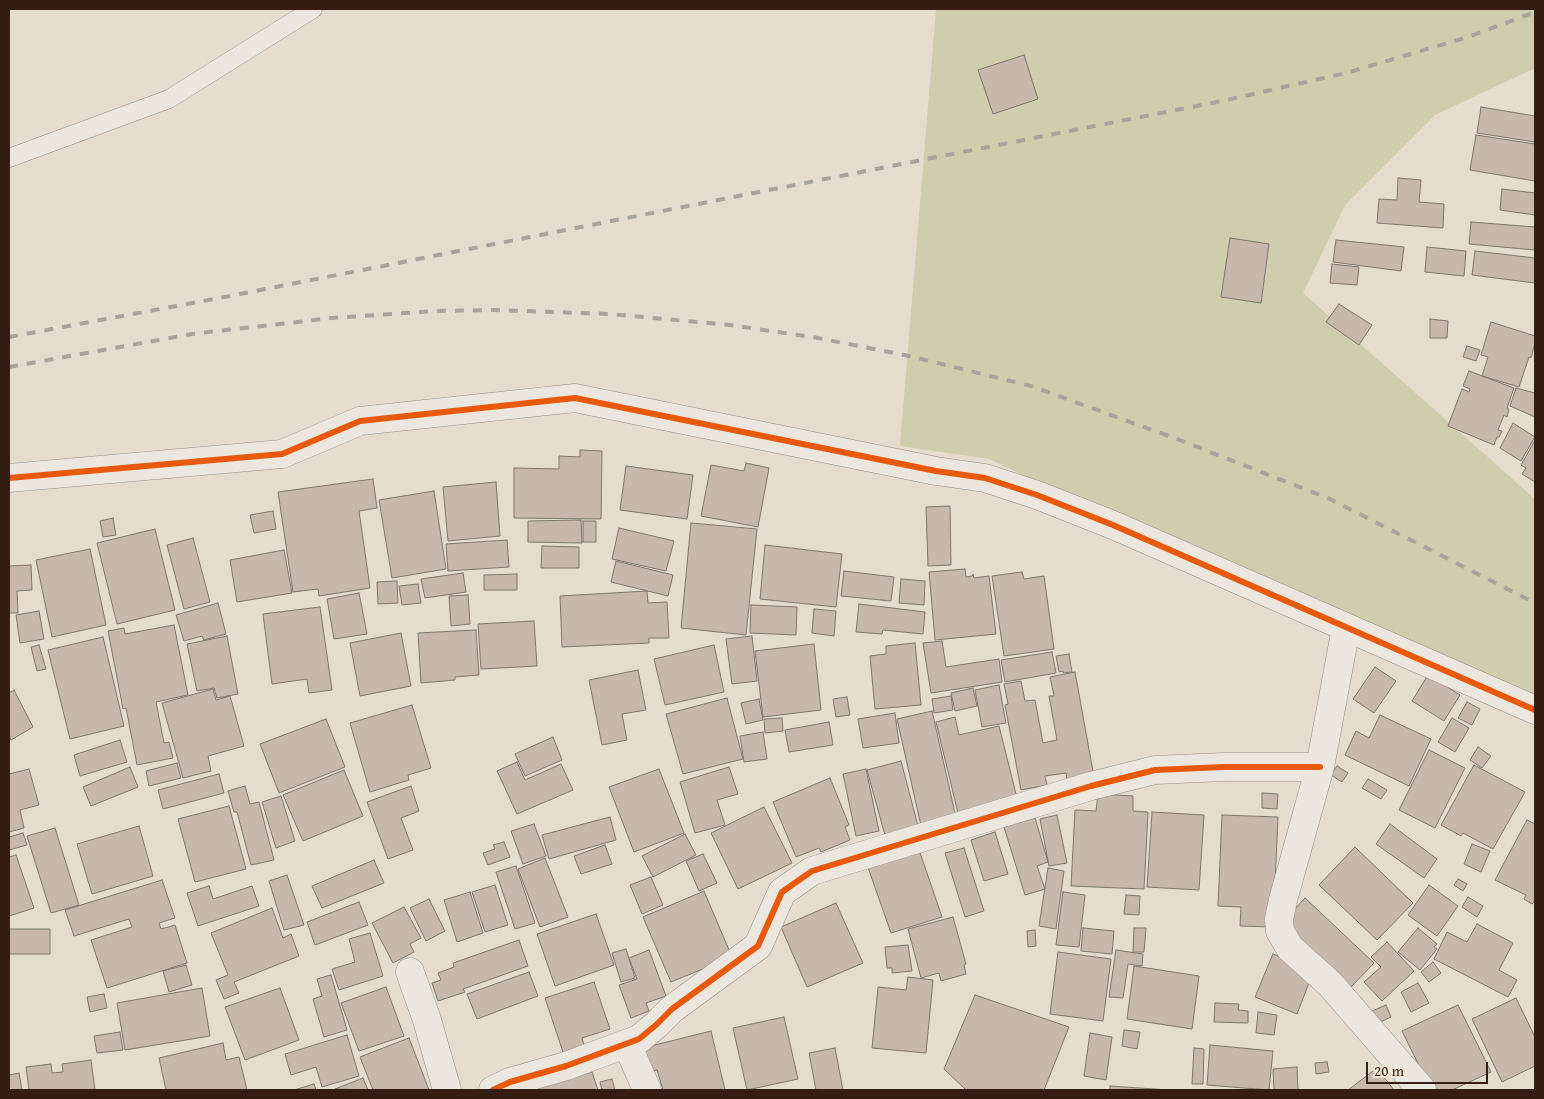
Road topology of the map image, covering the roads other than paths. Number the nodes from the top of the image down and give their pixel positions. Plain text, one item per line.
1 (313, 9) edge
2 (9, 158) edge
3 (9, 478) edge
4 (1346, 628) junction
5 (1535, 710) edge
6 (1320, 767) junction
7 (410, 972) dead end
8 (627, 1044) junction
9 (447, 1090) edge
10 (494, 1090) edge
11 (647, 1090) edge
12 (1422, 1090) edge

1 - 2 lane
3 - 4 street
4 - 5 street
4 - 6 street
6 - 8 street
6 - 12 street
7 - 9 street
8 - 10 street
8 - 11 street

